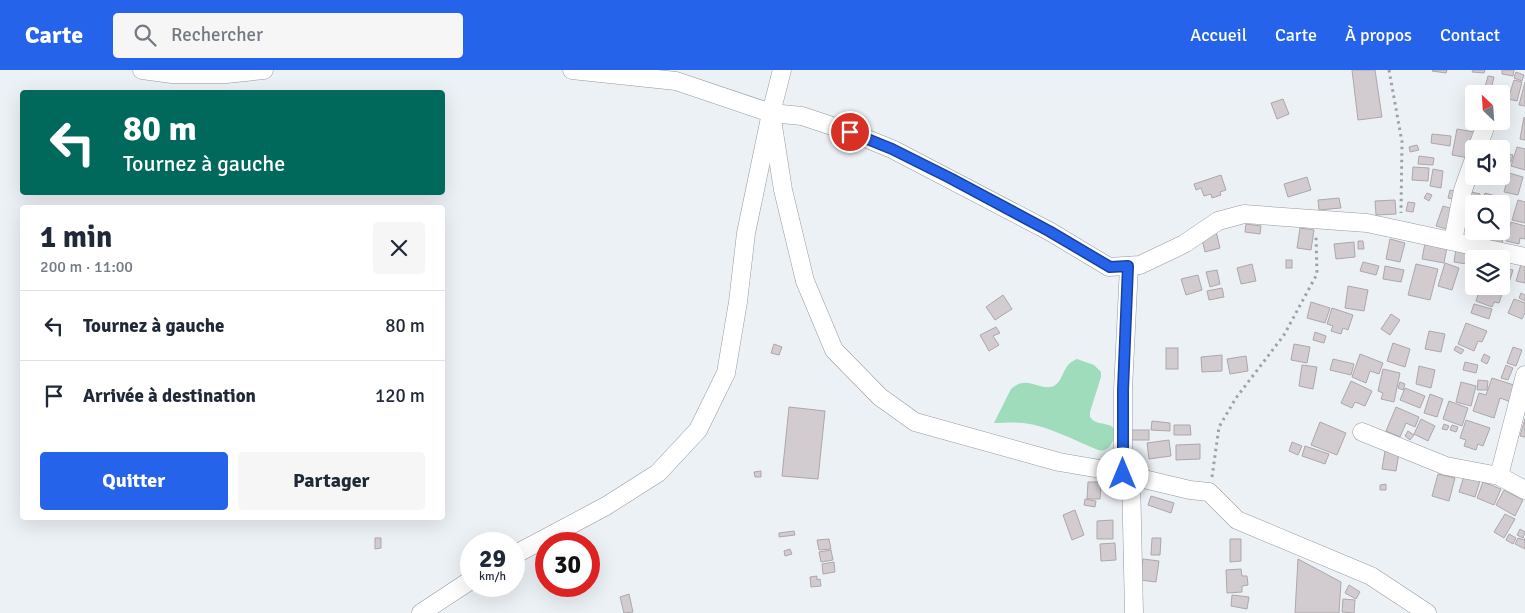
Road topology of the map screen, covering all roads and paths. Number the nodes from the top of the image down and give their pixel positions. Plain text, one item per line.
1 (142, 70) edge
2 (264, 70) edge
3 (572, 70) edge
4 (782, 70) edge
5 (1389, 70) edge
6 (771, 113) junction
7 (1465, 185) edge
8 (1316, 220) junction
9 (1401, 230) junction
10 (1453, 241) junction
11 (1525, 257) edge
12 (1128, 266) junction
13 (1525, 375) edge
14 (1362, 432) dead end
15 (1127, 475) junction
16 (1499, 476) junction
17 (1525, 490) edge
18 (1209, 492) junction
19 (525, 549) edge
20 (460, 587) edge
21 (421, 613) edge
22 (1134, 613) edge
23 (1427, 613) edge

1 - 2 street
3 - 6 street
4 - 6 street
5 - 9 path
6 - 12 street
6 - 15 street
6 - 19 street
7 - 10 street
8 - 9 street
8 - 12 street
8 - 18 path
9 - 10 street
10 - 11 street
12 - 15 street
13 - 16 street
14 - 16 street
15 - 18 street
15 - 22 street
16 - 17 street
18 - 23 street
20 - 21 street

